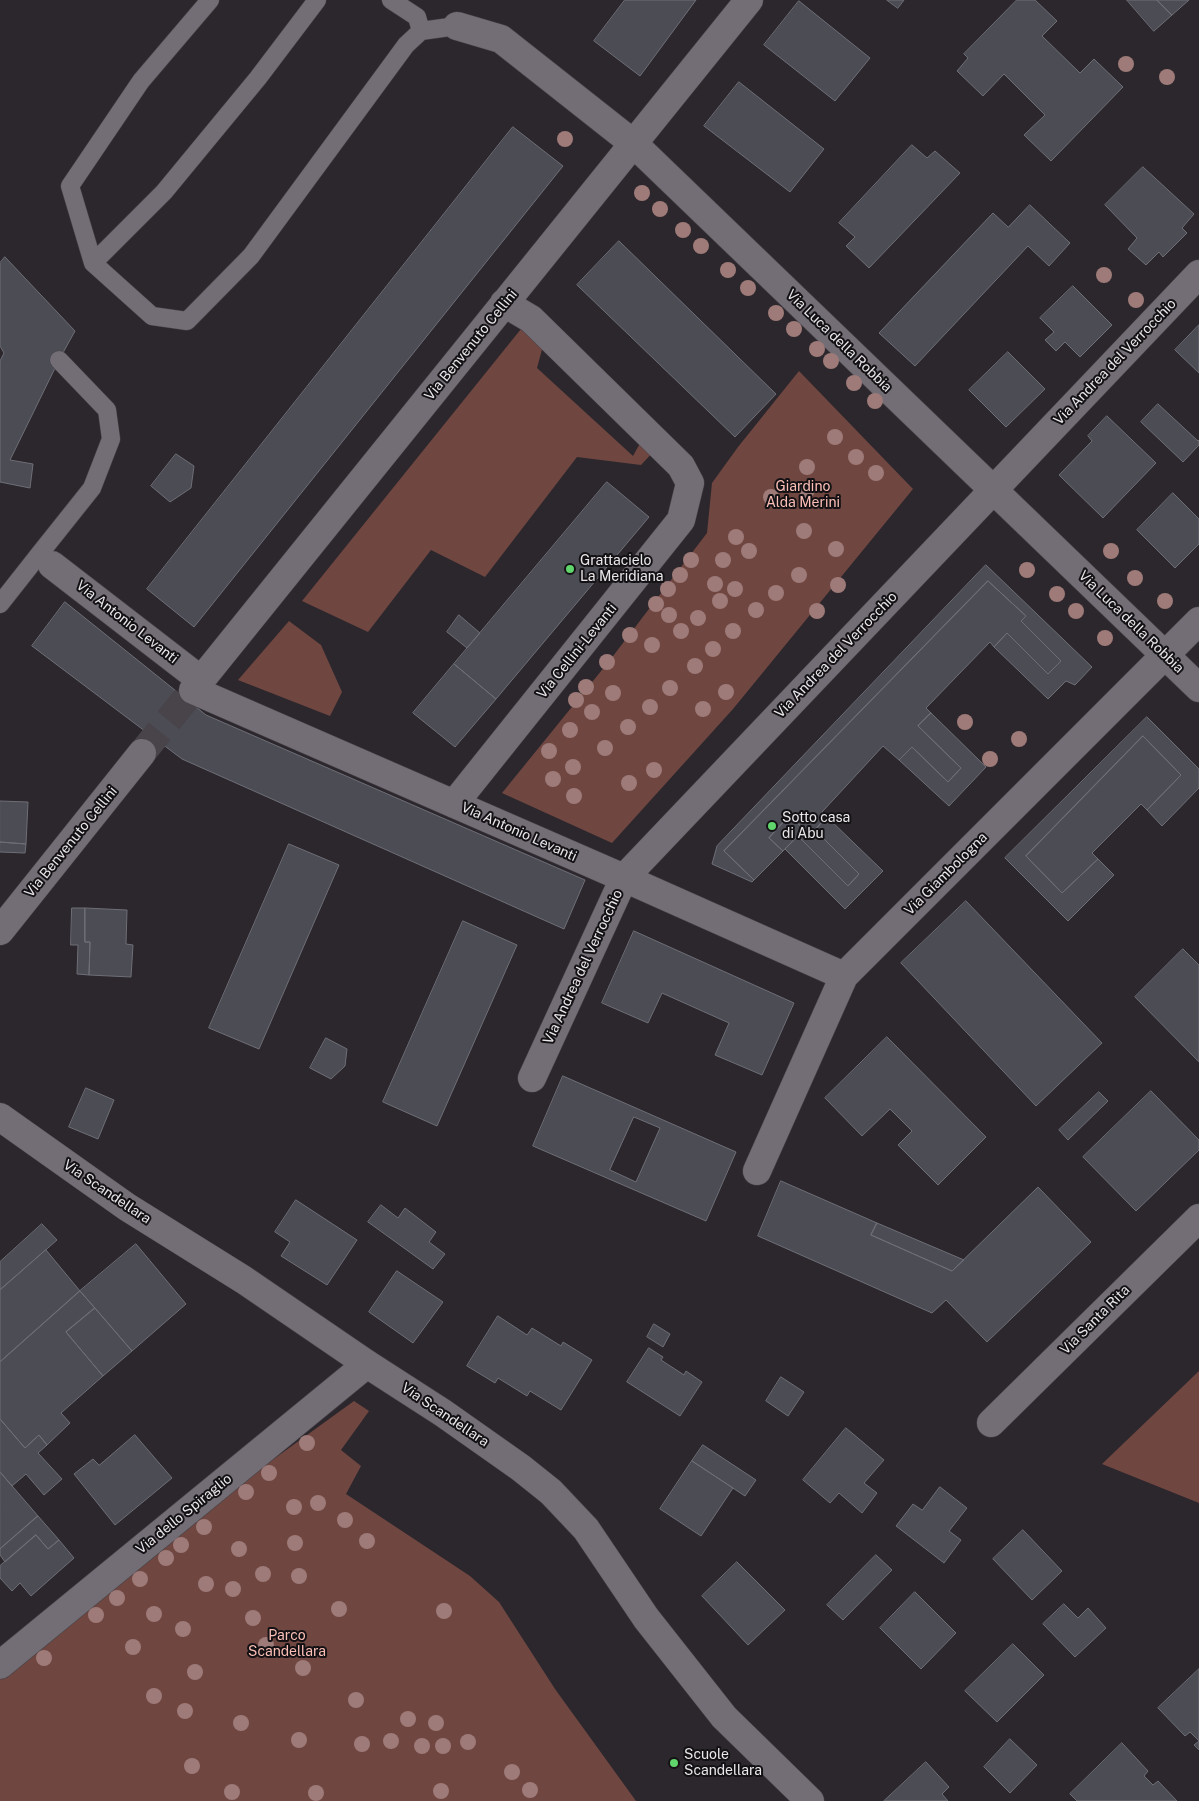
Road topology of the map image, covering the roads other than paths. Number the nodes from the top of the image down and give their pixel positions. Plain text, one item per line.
1 (210, 0) edge
2 (317, 0) edge
3 (391, 0) edge
4 (749, 0) edge
5 (457, 26) joint
6 (421, 31) junction
7 (634, 144) junction
8 (93, 263) junction
9 (1199, 274) edge
10 (504, 303) junction
11 (58, 360) dead end
12 (994, 490) junction
13 (47, 558) junction
14 (0, 604) edge
15 (1199, 620) edge
16 (1165, 655) junction
17 (197, 685) junction
18 (1199, 688) edge
19 (142, 753) tunnel mouth
20 (454, 804) junction
21 (624, 878) junction
22 (0, 931) edge
23 (844, 976) junction
24 (532, 1078) dead end
25 (0, 1117) edge
26 (757, 1171) dead end
27 (1199, 1218) edge
28 (367, 1364) junction
29 (991, 1423) dead end
30 (0, 1665) edge
31 (810, 1801) edge

1 - 8 lane
2 - 8 lane
3 - 6 lane
4 - 7 street, Via Benvenuto Cellini
5 - 6 lane
5 - 7 street, Via Luca della Robbia
6 - 8 lane
7 - 10 street, Via Benvenuto Cellini
7 - 12 street, Via Luca della Robbia
9 - 12 street, Via Andrea del Verrocchio
10 - 17 street, Via Benvenuto Cellini
10 - 20 street, Via Cellini-Levanti
11 - 13 lane
12 - 16 street, Via Luca della Robbia
12 - 21 street, Via Andrea del Verrocchio
13 - 14 lane
13 - 17 street, Via Antonio Levanti
15 - 16 street, Via Giambologna
16 - 18 street, Via Luca della Robbia
16 - 23 street, Via Giambologna
17 - 20 street, Via Antonio Levanti
19 - 22 street, Via Benvenuto Cellini
20 - 21 street, Via Antonio Levanti
21 - 23 street, Via Antonio Levanti
21 - 24 street, Via Andrea del Verrocchio
23 - 26 street, Via Giambologna
25 - 28 street, Via Scandellara
27 - 29 street, Via Santa Rita
28 - 30 street, Via dello Spiraglio
28 - 31 street, Via Scandellara

